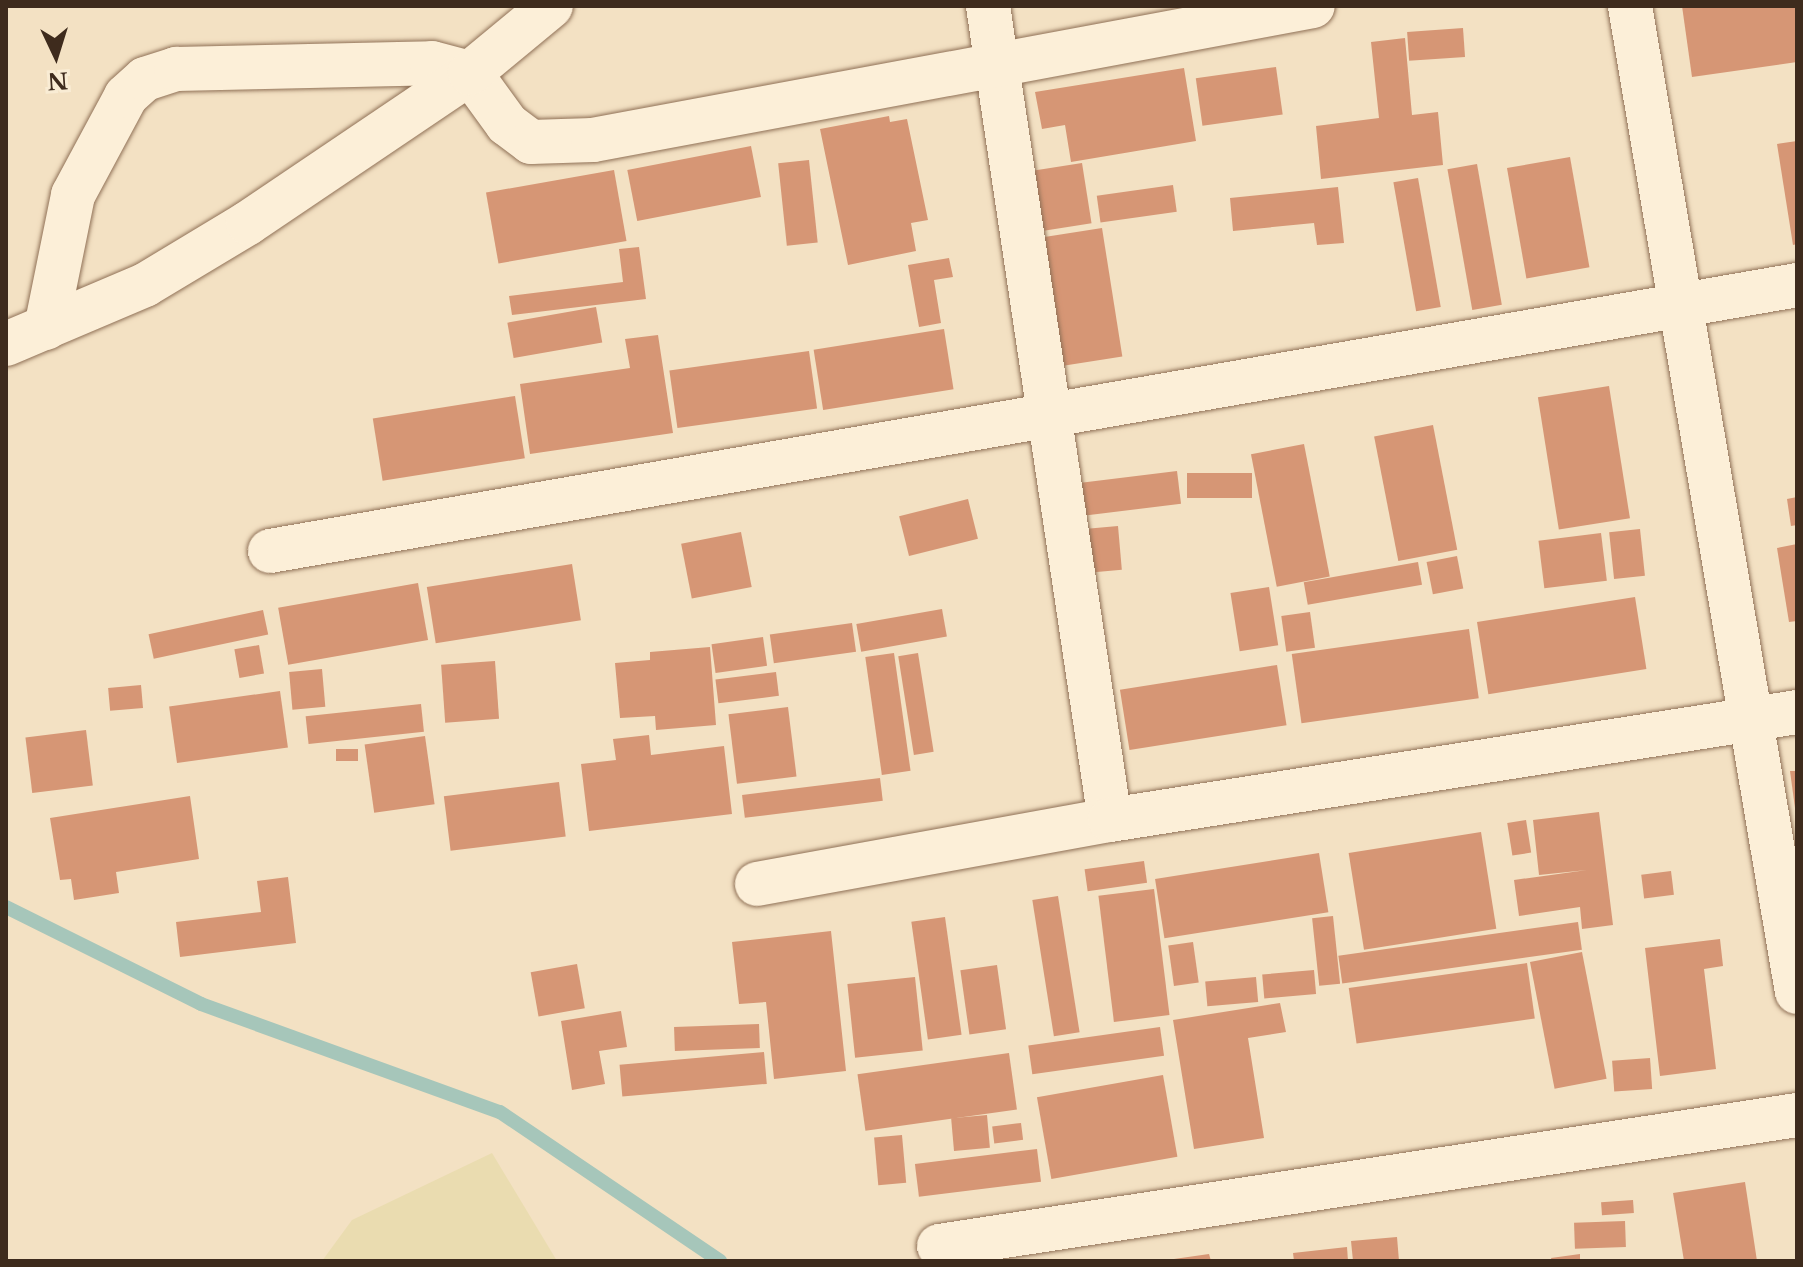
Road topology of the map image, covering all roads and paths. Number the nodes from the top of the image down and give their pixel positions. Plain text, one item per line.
1 (551, 6) edge
2 (988, 6) edge
3 (1313, 6) edge
4 (1630, 6) edge
5 (1001, 62) junction
6 (470, 73) junction
7 (1797, 285) edge
8 (1679, 307) junction
9 (46, 328) junction
10 (6, 344) edge
11 (1047, 416) junction
12 (270, 551) dead end
13 (1797, 712) edge
14 (1751, 720) junction
15 (1110, 820) junction
16 (757, 884) dead end
17 (1797, 992) edge
18 (1797, 1115) edge
19 (939, 1246) dead end

1 - 6 street
2 - 5 street
3 - 5 street
4 - 8 street
5 - 6 street
5 - 11 street
6 - 9 street
6 - 9 street
7 - 8 street
8 - 11 street
8 - 14 street
9 - 10 street
11 - 12 street
11 - 15 street
13 - 14 street
14 - 15 street
14 - 17 street
15 - 16 street
18 - 19 street

